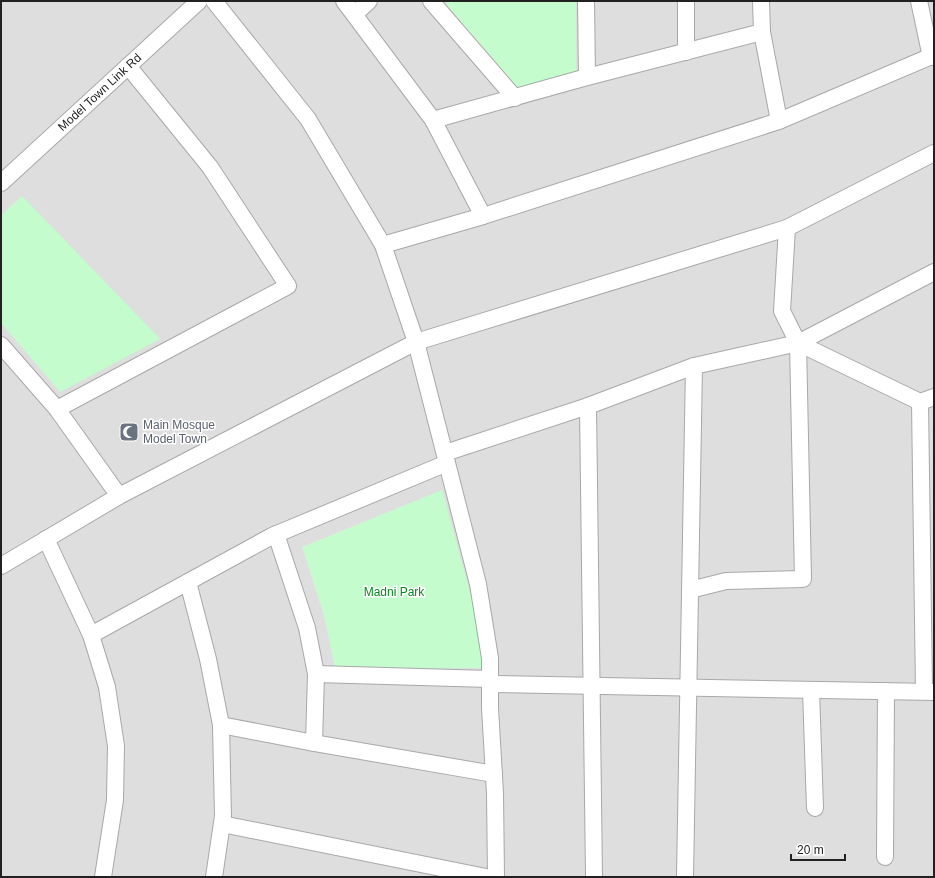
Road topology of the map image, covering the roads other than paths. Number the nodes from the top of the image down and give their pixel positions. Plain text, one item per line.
1 (199, 1) edge
2 (214, 1) edge
3 (344, 1) edge
4 (369, 1) edge
5 (431, 1) edge
6 (586, 1) edge
7 (686, 1) edge
8 (761, 1) edge
9 (919, 1) edge
10 (355, 14) junction
11 (762, 32) junction
12 (686, 52) junction
13 (933, 56) edge
14 (128, 66) junction
15 (587, 77) junction
16 (515, 98) junction
17 (433, 120) junction
18 (779, 122) junction
19 (934, 153) edge
20 (1, 183) edge
21 (483, 216) junction
22 (787, 228) junction
23 (383, 245) junction
24 (934, 272) edge
25 (416, 342) junction
26 (798, 343) junction
27 (1, 345) edge
28 (694, 366) junction
29 (927, 400) edge
30 (588, 406) junction
31 (57, 409) junction
32 (446, 458) junction
33 (119, 496) junction
34 (276, 534) junction
35 (46, 539) junction
36 (1, 566) edge
37 (188, 582) junction
38 (690, 590) junction
39 (91, 635) junction
40 (316, 674) junction
41 (490, 682) junction
42 (591, 686) junction
43 (689, 688) junction
44 (812, 690) junction
45 (886, 691) junction
46 (929, 692) edge
47 (221, 725) junction
48 (314, 743) junction
49 (494, 774) junction
50 (815, 808) dead end
51 (222, 824) junction
52 (885, 857) dead end
53 (103, 877) edge
54 (214, 877) edge
55 (486, 877) edge
56 (496, 877) edge
57 (594, 877) edge
58 (685, 877) edge

1 - 14 street, Model Town Link Rd
2 - 23 street
3 - 10 street
4 - 10 street
5 - 16 street
6 - 15 street
7 - 12 street
8 - 11 street
9 - 13 street
10 - 17 street
11 - 12 street
11 - 18 street
12 - 15 street
13 - 18 street
14 - 20 street, Model Town Link Rd
14 - 31 street
15 - 16 street
16 - 17 street
17 - 21 street
18 - 21 street
19 - 22 street
21 - 23 street
22 - 25 street
22 - 26 street
23 - 25 street
24 - 26 street
25 - 32 street
25 - 33 street
26 - 28 street
26 - 29 street
26 - 38 street
27 - 31 street
28 - 30 street
28 - 38 street
29 - 46 street
30 - 32 street
30 - 42 street
31 - 33 street
32 - 34 street
32 - 41 street
33 - 35 street
34 - 37 street
34 - 40 street
35 - 36 street
35 - 39 street
37 - 39 street
37 - 47 street
38 - 43 street
39 - 53 street
40 - 41 street
40 - 48 street
41 - 42 street
41 - 49 street
42 - 43 street
42 - 57 street
43 - 44 street
43 - 58 street
44 - 45 street
44 - 50 street
45 - 46 street
45 - 52 street
47 - 48 street
47 - 51 street
48 - 49 street
49 - 56 street
51 - 54 street
51 - 55 street

